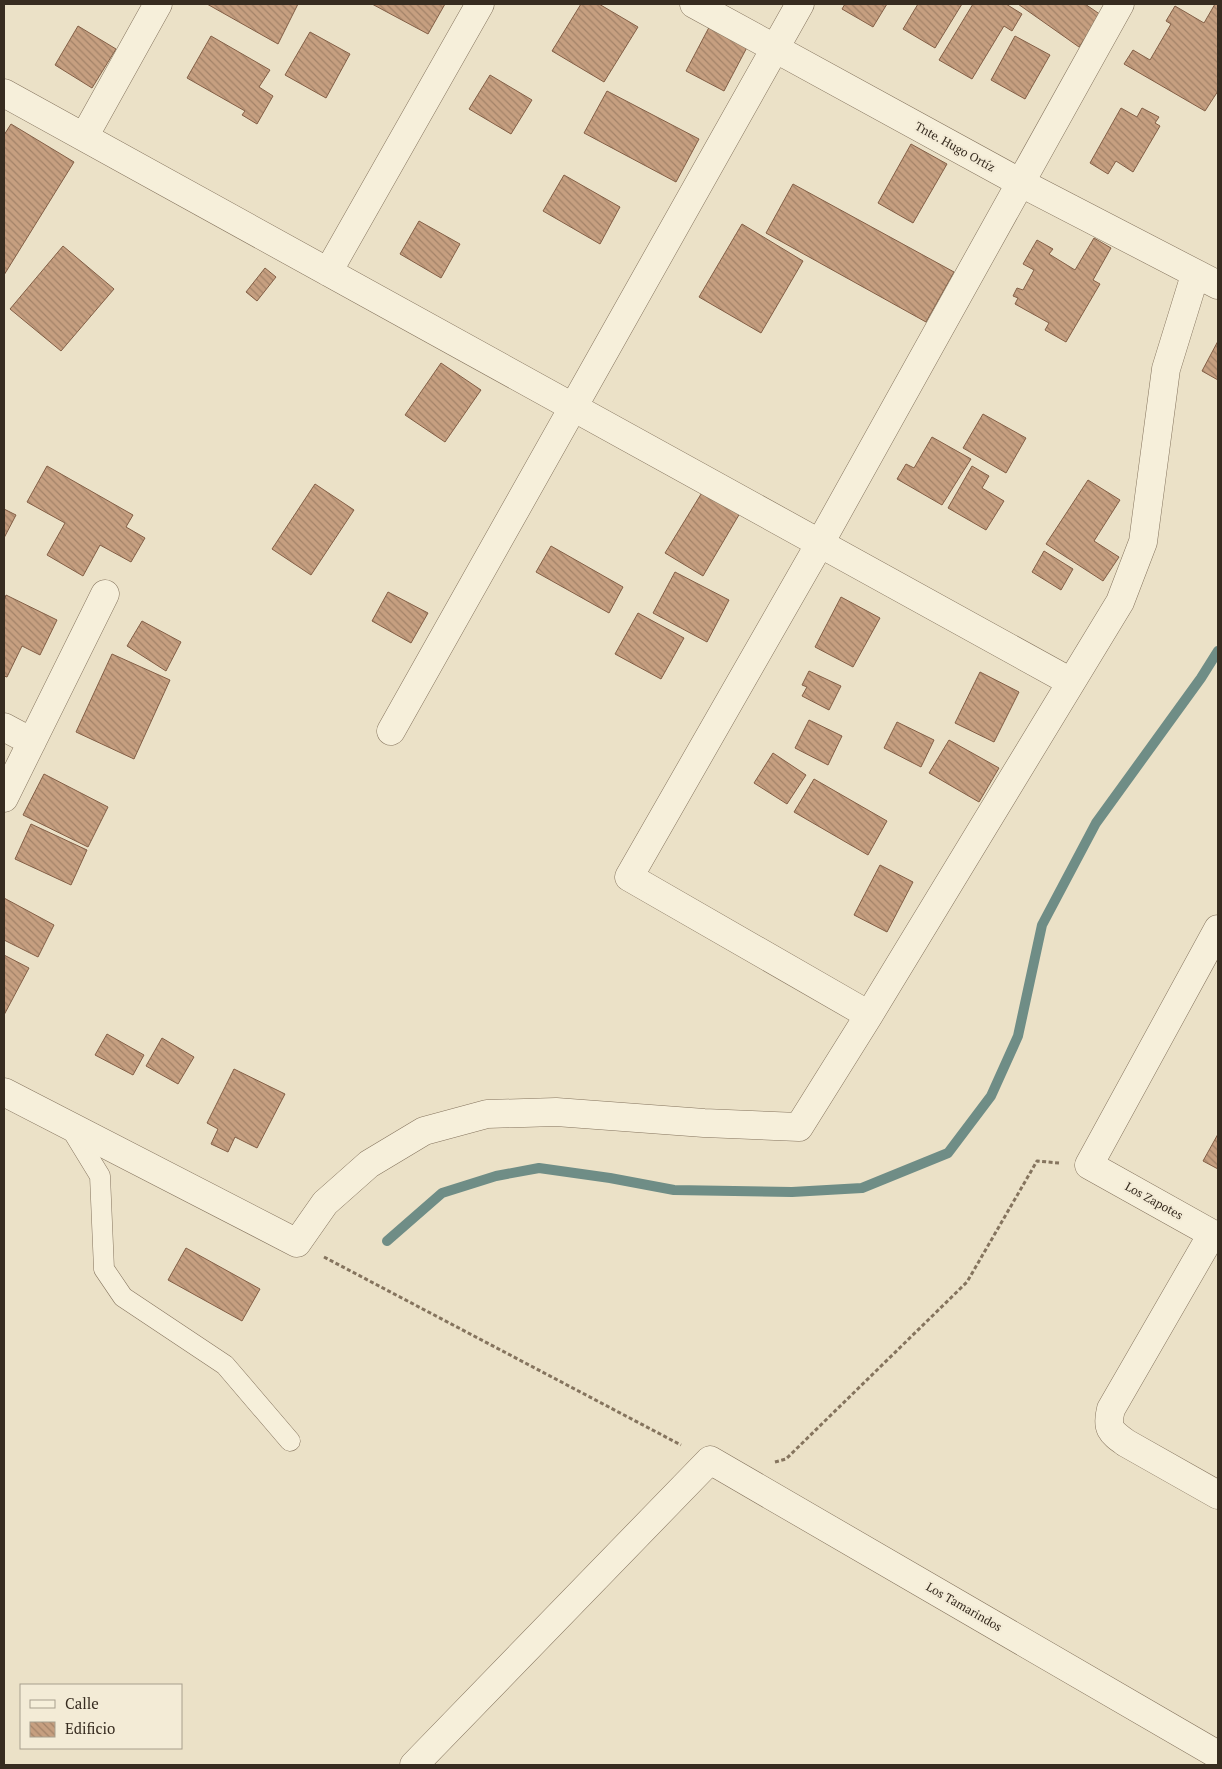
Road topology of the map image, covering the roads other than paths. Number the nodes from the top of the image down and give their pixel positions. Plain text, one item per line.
1 (158, 4) edge
2 (480, 4) edge
3 (694, 4) edge
4 (800, 4) edge
5 (1120, 4) edge
6 (776, 48) junction
7 (4, 93) edge
8 (84, 137) junction
9 (1021, 183) junction
10 (328, 272) junction
11 (1207, 280) edge
12 (574, 409) junction
13 (819, 545) junction
14 (105, 594) dead end
15 (1071, 682) junction
16 (4, 727) edge
17 (391, 732) dead end
18 (32, 742) junction
19 (4, 798) edge
20 (1218, 929) edge
21 (869, 1015) junction
22 (4, 1092) edge
23 (70, 1127) junction
24 (1215, 1235) edge
25 (290, 1441) dead end
26 (1218, 1495) edge
27 (1218, 1755) edge
28 (414, 1765) edge

1 - 8 street
2 - 10 street
3 - 6 street, Tnte. Hugo Ortíz
4 - 6 street
5 - 9 street
6 - 9 street, Tnte. Hugo Ortíz
6 - 12 street
7 - 8 street
8 - 10 street
9 - 11 street, Tnte. Hugo Ortíz
9 - 13 street
10 - 12 street
11 - 15 street
12 - 13 street
12 - 17 street
13 - 15 street
13 - 21 street
14 - 18 street
15 - 21 street
16 - 18 street
18 - 19 street
20 - 24 street, Los Zapotes
21 - 23 street
22 - 23 street
23 - 25 lane
24 - 26 street
27 - 28 street, Los Tamarindos

